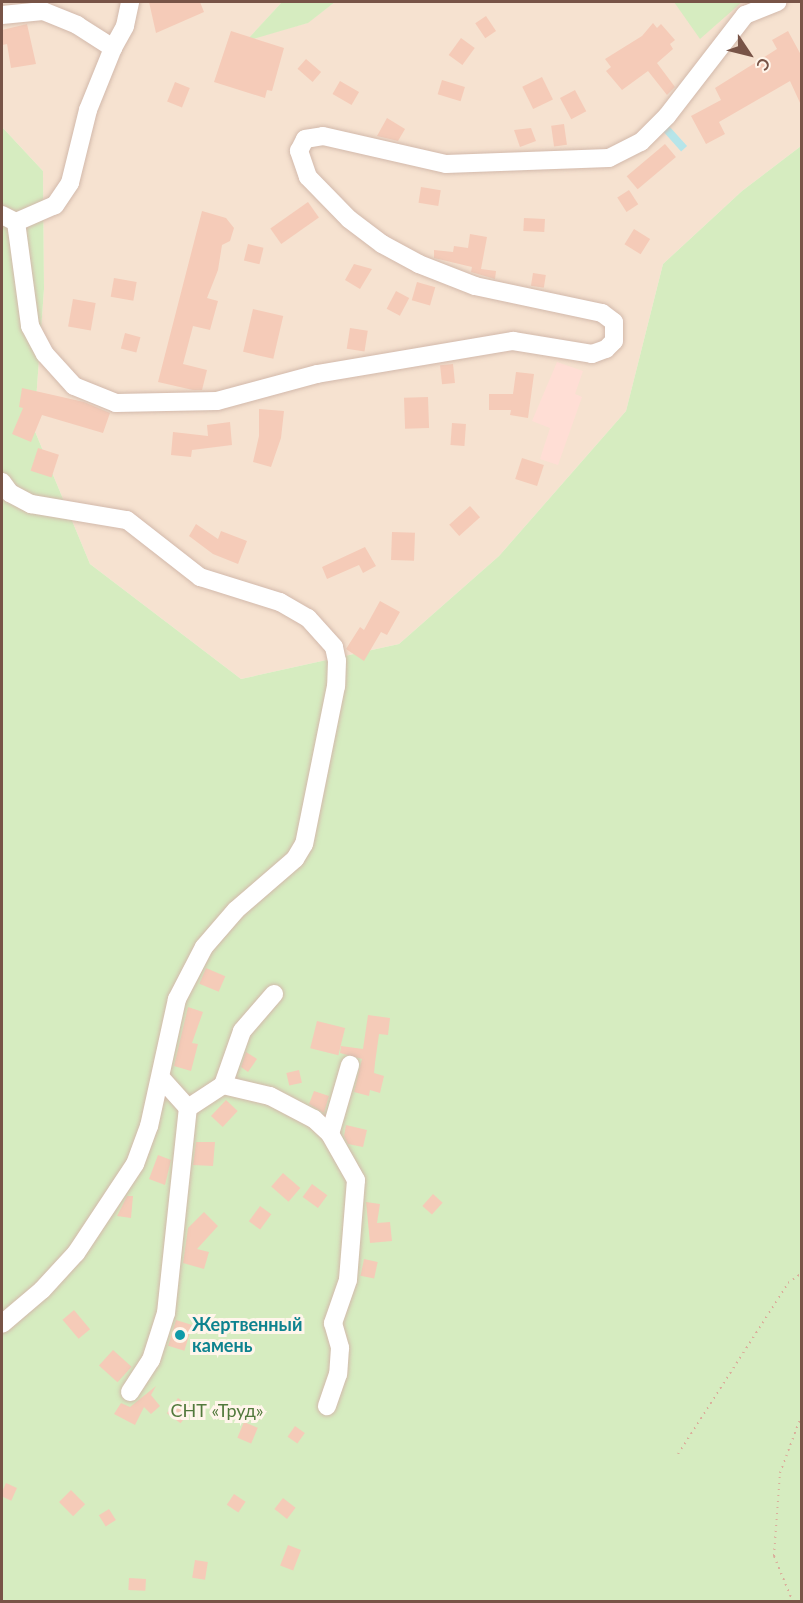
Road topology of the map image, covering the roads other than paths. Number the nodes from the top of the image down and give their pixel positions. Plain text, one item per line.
1 (130, 2) edge
2 (777, 2) edge
3 (2, 15) edge
4 (113, 48) junction
5 (9, 219) edge
6 (2, 482) edge
7 (274, 993) dead end
8 (350, 1065) dead end
9 (161, 1078) junction
10 (223, 1085) junction
11 (188, 1108) junction
12 (330, 1134) junction
13 (2, 1324) edge
14 (130, 1392) dead end
15 (327, 1406) dead end

1 - 4 street
2 - 5 street
3 - 4 street
4 - 5 street
6 - 9 street
7 - 10 street
8 - 12 street
9 - 11 street
9 - 13 street
10 - 11 street
10 - 12 street
11 - 14 street
12 - 15 street

